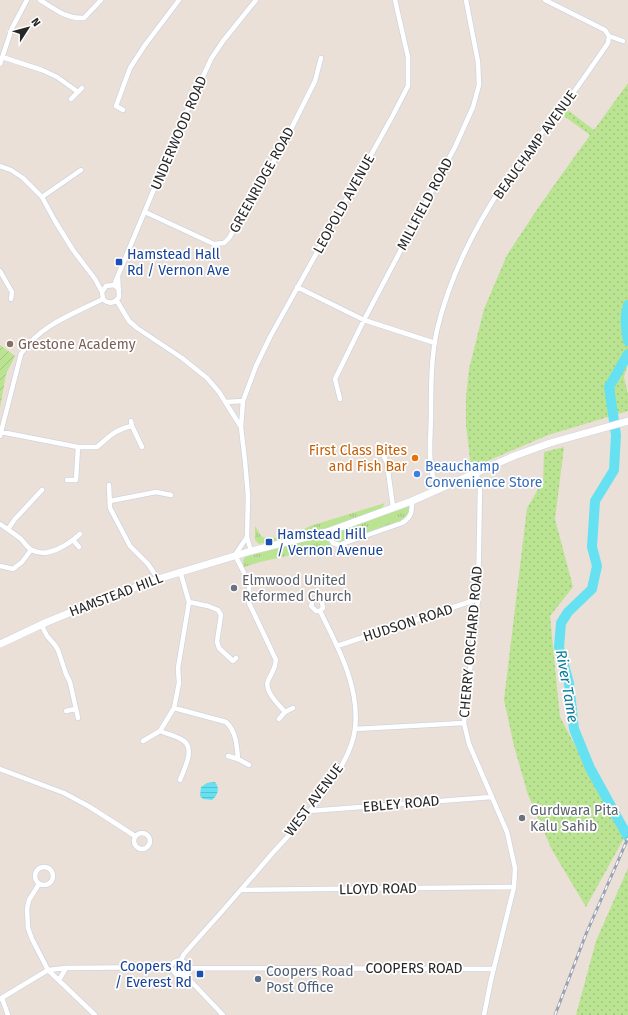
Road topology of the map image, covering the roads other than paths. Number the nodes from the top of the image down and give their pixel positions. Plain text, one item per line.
1 (27, 0) edge
2 (40, 0) edge
3 (100, 0) edge
4 (179, 0) edge
5 (256, 0) edge
6 (395, 0) edge
7 (466, 0) edge
8 (545, 0) edge
9 (609, 36) junction
10 (623, 41) dead end
11 (2, 57) junction
12 (321, 58) dead end
13 (0, 64) edge
14 (82, 88) dead end
15 (78, 92) junction
16 (71, 99) dead end
17 (124, 110) dead end
18 (0, 166) edge
19 (81, 170) dead end
20 (42, 196) junction
21 (145, 212) junction
22 (0, 271) edge
23 (118, 275) junction
24 (95, 279) junction
25 (111, 285) junction
26 (297, 287) junction
27 (119, 289) junction
28 (102, 292) junction
29 (11, 299) dead end
30 (103, 299) junction
31 (116, 301) junction
32 (364, 320) junction
33 (435, 343) junction
34 (340, 399) dead end
35 (244, 401) junction
36 (226, 402) junction
37 (131, 421) dead end
38 (626, 422) edge
39 (132, 426) junction
40 (240, 427) junction
41 (0, 434) edge
42 (378, 444) dead end
43 (78, 446) junction
44 (142, 447) dead end
45 (476, 472) junction
46 (67, 480) dead end
47 (109, 485) dead end
48 (438, 489) junction
49 (42, 490) dead end
50 (34, 491) dead end
51 (39, 495) junction
52 (171, 495) dead end
53 (110, 501) junction
54 (412, 501) junction
55 (393, 508) junction
56 (0, 524) edge
57 (8, 529) junction
58 (327, 532) junction
59 (80, 534) dead end
60 (247, 537) junction
61 (73, 540) junction
62 (79, 546) dead end
63 (31, 550) junction
64 (250, 551) junction
65 (235, 555) junction
66 (0, 566) edge
67 (180, 571) junction
68 (158, 579) junction
69 (478, 599) junction
70 (189, 602) junction
71 (320, 611) dead end
72 (41, 624) junction
73 (0, 644) edge
74 (337, 646) junction
75 (236, 658) dead end
76 (174, 708) junction
77 (293, 708) dead end
78 (75, 709) junction
79 (66, 711) dead end
80 (285, 712) junction
81 (78, 718) dead end
82 (279, 719) dead end
83 (464, 723) junction
84 (355, 729) junction
85 (160, 731) junction
86 (143, 741) dead end
87 (228, 756) dead end
88 (238, 759) junction
89 (249, 765) dead end
90 (0, 769) edge
91 (180, 780) dead end
92 (492, 797) junction
93 (309, 811) junction
94 (135, 836) dead end
95 (38, 884) junction
96 (514, 887) junction
97 (241, 890) junction
98 (181, 960) junction
99 (170, 967) junction
100 (66, 968) junction
101 (189, 968) junction
102 (494, 968) junction
103 (48, 970) junction
104 (185, 975) junction
105 (59, 980) junction
106 (1, 998) edge
107 (8, 1015) edge
108 (95, 1015) edge
109 (223, 1015) edge
110 (484, 1015) edge

1 - 11 street
2 - 3 street
4 - 17 street
5 - 21 street, UNDERWOOD ROAD
6 - 26 street, LEOPOLD AVENUE
7 - 32 street, MILLFIELD ROAD
8 - 9 street
9 - 10 street
9 - 33 street, BEAUCHAMP AVENUE
11 - 13 street
11 - 15 street
12 - 21 street, GREENRIDGE ROAD
14 - 15 street
15 - 16 street
18 - 20 street
19 - 20 street
20 - 24 street
21 - 23 street, UNDERWOOD ROAD
22 - 29 street
23 - 25 street, UNDERWOOD ROAD
23 - 27 street, UNDERWOOD ROAD
24 - 25 street
24 - 28 street
25 - 27 street
25 - 28 street
26 - 32 street
26 - 35 street, LEOPOLD AVENUE
27 - 31 street
28 - 30 street
30 - 31 street
30 - 41 street
31 - 36 street
32 - 33 street
32 - 34 street, MILLFIELD ROAD
33 - 48 street, BEAUCHAMP AVENUE
35 - 36 street
35 - 40 street, LEOPOLD AVENUE
36 - 40 street
37 - 39 street
38 - 45 main road, HAMSTEAD HILL
39 - 43 street
39 - 44 street
40 - 60 street
41 - 43 street
42 - 55 street
43 - 46 street
45 - 48 main road, HAMSTEAD HILL
45 - 69 street, CHERRY ORCHARD ROAD
47 - 53 street
48 - 54 main road, HAMSTEAD HILL
49 - 51 street
50 - 51 street
51 - 57 street
52 - 53 street
53 - 68 street
54 - 55 main road, HAMSTEAD HILL
54 - 58 street
55 - 58 main road, HAMSTEAD HILL
56 - 57 street
57 - 63 street
58 - 64 main road, HAMSTEAD HILL
59 - 61 street
60 - 64 street
60 - 65 street
61 - 62 street
61 - 63 street
63 - 66 street
64 - 65 main road, HAMSTEAD HILL
65 - 67 main road, HAMSTEAD HILL
65 - 80 street
67 - 68 main road, HAMSTEAD HILL
67 - 70 street
68 - 72 main road, HAMSTEAD HILL
69 - 74 street, HUDSON ROAD
69 - 83 street, CHERRY ORCHARD ROAD
70 - 75 street
70 - 76 street
71 - 74 street, WEST AVENUE
72 - 73 main road, HAMSTEAD HILL
72 - 78 street
74 - 84 street, WEST AVENUE
76 - 85 street
76 - 88 street
77 - 80 street
78 - 79 street
78 - 81 street
80 - 82 street
83 - 84 street
83 - 92 street, CHERRY ORCHARD ROAD
84 - 93 street, WEST AVENUE
85 - 86 street
85 - 91 street
87 - 88 street
88 - 89 street
90 - 94 street
92 - 93 street, EBLEY ROAD
92 - 96 street, CHERRY ORCHARD ROAD
93 - 97 street, WEST AVENUE
95 - 95 street
95 - 103 street
96 - 97 street, LLOYD ROAD
96 - 102 street, CHERRY ORCHARD ROAD
97 - 98 street, WEST AVENUE
98 - 99 street
98 - 101 street
99 - 100 street
99 - 104 street
100 - 103 street
100 - 105 street
101 - 102 street, COOPERS ROAD
101 - 104 street
102 - 110 street, CHERRY ORCHARD ROAD
103 - 105 street
103 - 106 street
104 - 109 street
105 - 108 street
106 - 107 street

